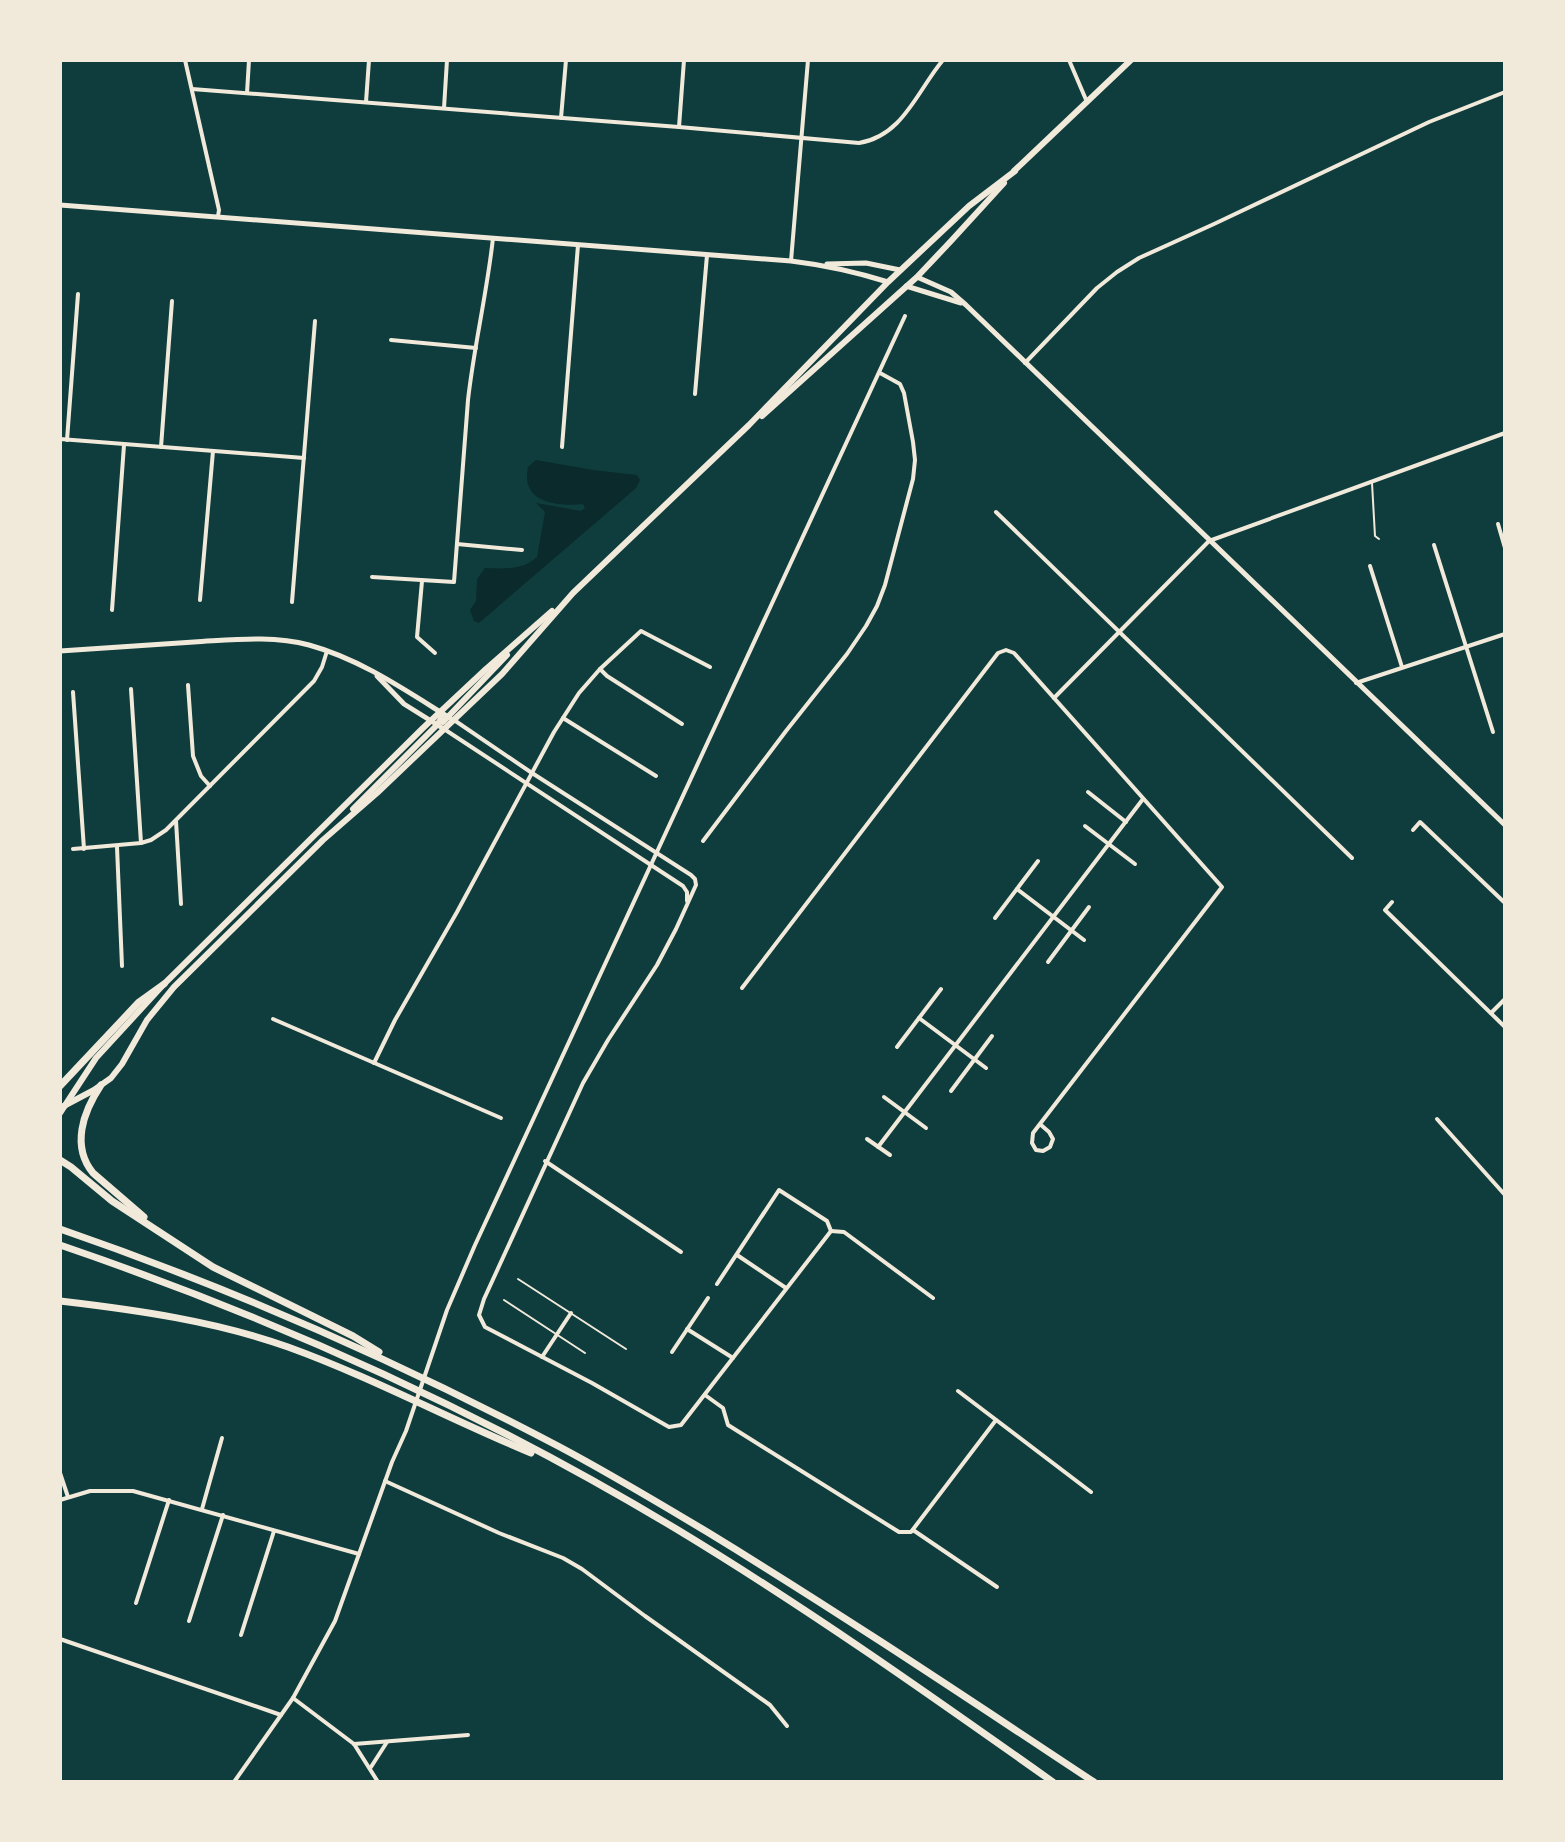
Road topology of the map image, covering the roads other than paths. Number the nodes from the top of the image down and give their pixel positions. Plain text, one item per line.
1 (185, 60) edge
2 (249, 60) edge
3 (369, 60) edge
4 (447, 60) edge
5 (566, 60) edge
6 (684, 60) edge
7 (808, 60) edge
8 (943, 60) edge
9 (1069, 60) edge
10 (1131, 60) edge
11 (192, 89) junction
12 (1505, 92) edge
13 (247, 93) junction
14 (366, 102) junction
15 (1087, 102) junction
16 (444, 108) junction
17 (561, 118) junction
18 (679, 127) junction
19 (802, 138) junction
20 (1015, 171) junction
21 (60, 204) edge
22 (218, 216) junction
23 (493, 238) junction
24 (578, 245) junction
25 (707, 255) junction
26 (791, 261) junction
27 (814, 264) junction
28 (900, 270) junction
29 (917, 277) junction
30 (888, 282) junction
31 (906, 286) junction
32 (78, 294) dead end
33 (172, 301) dead end
34 (966, 305) junction
35 (905, 316) dead end
36 (315, 321) dead end
37 (391, 340) dead end
38 (476, 348) junction
39 (1025, 363) junction
40 (880, 373) junction
41 (695, 394) dead end
42 (749, 425) junction
43 (1505, 433) edge
44 (60, 439) edge
45 (67, 440) junction
46 (124, 445) junction
47 (161, 447) junction
48 (562, 447) dead end
49 (213, 451) junction
50 (304, 458) junction
51 (1372, 481) junction
52 (996, 512) dead end
53 (1498, 524) dead end
54 (1379, 539) dead end
55 (1209, 541) junction
56 (457, 544) junction
57 (1434, 545) dead end
58 (1505, 548) edge
59 (522, 550) dead end
60 (1370, 566) dead end
61 (372, 577) dead end
62 (422, 581) junction
63 (573, 593) junction
64 (200, 600) dead end
65 (292, 602) dead end
66 (112, 610) dead end
67 (1120, 632) junction
68 (524, 634) junction
69 (1505, 634) edge
70 (1466, 647) junction
71 (60, 651) edge
72 (327, 651) junction
73 (435, 653) dead end
74 (710, 667) dead end
75 (1403, 667) junction
76 (600, 669) junction
77 (373, 672) junction
78 (1356, 683) junction
79 (188, 685) dead end
80 (131, 689) dead end
81 (73, 692) dead end
82 (1054, 698) junction
83 (440, 712) junction
84 (563, 717) junction
85 (451, 718) junction
86 (682, 724) dead end
87 (437, 725) junction
88 (1493, 732) dead end
89 (532, 773) junction
90 (656, 776) dead end
91 (527, 782) junction
92 (210, 786) junction
93 (1088, 792) dead end
94 (1143, 799) junction
95 (176, 821) junction
96 (1126, 822) junction
97 (1505, 825) edge
98 (1085, 826) dead end
99 (1413, 830) dead end
100 (703, 841) dead end
101 (141, 843) junction
102 (1109, 844) junction
103 (117, 847) junction
104 (73, 849) dead end
105 (84, 849) junction
106 (657, 852) junction
107 (1352, 858) dead end
108 (1038, 861) dead end
109 (651, 864) junction
110 (1135, 864) dead end
111 (1017, 889) junction
112 (1392, 902) dead end
113 (1505, 903) edge
114 (181, 904) dead end
115 (686, 907) junction
116 (1089, 907) dead end
117 (1053, 917) junction
118 (995, 918) dead end
119 (1072, 930) junction
120 (1084, 940) dead end
121 (1048, 962) dead end
122 (122, 966) dead end
123 (164, 984) junction
124 (742, 988) dead end
125 (941, 989) dead end
126 (1505, 999) edge
127 (1491, 1013) junction
128 (919, 1018) junction
129 (273, 1019) dead end
130 (1505, 1027) edge
131 (992, 1036) dead end
132 (955, 1045) junction
133 (897, 1047) dead end
134 (975, 1059) junction
135 (374, 1063) junction
136 (986, 1068) dead end
137 (101, 1085) junction
138 (60, 1086) edge
139 (951, 1091) dead end
140 (884, 1097) dead end
141 (61, 1109) edge
142 (904, 1112) junction
143 (501, 1118) dead end
144 (1437, 1119) dead end
145 (1041, 1125) junction
146 (926, 1128) dead end
147 (867, 1139) dead end
148 (878, 1147) junction
149 (890, 1155) dead end
150 (60, 1160) edge
151 (545, 1161) junction
152 (1505, 1195) edge
153 (60, 1229) edge
154 (831, 1231) junction
155 (161, 1232) junction
156 (60, 1245) edge
157 (681, 1252) dead end
158 (737, 1255) junction
159 (518, 1279) dead end
160 (717, 1284) dead end
161 (786, 1288) junction
162 (708, 1298) dead end
163 (933, 1298) dead end
164 (504, 1300) dead end
165 (60, 1303) edge
166 (571, 1313) junction
167 (687, 1329) junction
168 (556, 1335) junction
169 (626, 1349) dead end
170 (672, 1352) dead end
171 (585, 1353) dead end
172 (542, 1357) junction
173 (733, 1359) junction
174 (408, 1370) junction
175 (958, 1391) dead end
176 (705, 1395) junction
177 (996, 1420) junction
178 (222, 1438) dead end
179 (566, 1467) junction
180 (60, 1473) edge
181 (385, 1481) junction
182 (1091, 1492) dead end
183 (68, 1497) junction
184 (60, 1500) edge
185 (169, 1500) junction
186 (202, 1509) junction
187 (223, 1515) junction
188 (275, 1530) junction
189 (913, 1530) junction
190 (359, 1554) junction
191 (997, 1587) dead end
192 (136, 1603) dead end
193 (189, 1621) dead end
194 (241, 1635) dead end
195 (60, 1639) edge
196 (293, 1698) junction
197 (281, 1716) junction
198 (787, 1726) dead end
199 (468, 1735) dead end
200 (387, 1742) junction
201 (354, 1744) junction
202 (370, 1767) junction
203 (234, 1782) edge
204 (378, 1782) edge
205 (1053, 1782) edge
206 (1094, 1782) edge

1 - 11 street
2 - 13 street
3 - 14 street
4 - 16 street
5 - 17 street
6 - 18 street
7 - 19 street
8 - 19 street
9 - 15 street
10 - 15 main road
11 - 13 street
11 - 22 street
12 - 39 street
13 - 14 street
14 - 16 street
15 - 20 main road
16 - 17 street
17 - 18 street
18 - 19 street
19 - 26 street
20 - 28 main road
20 - 29 main road
21 - 22 street
22 - 23 street
23 - 24 street
23 - 38 street
24 - 25 street
24 - 48 street
25 - 26 street
25 - 41 street
26 - 27 street
27 - 28 street
27 - 30 street
28 - 29 main road
28 - 30 main road
29 - 31 main road
29 - 34 street
30 - 31 main road
30 - 42 main road
31 - 34 street
31 - 42 main road
32 - 45 street
33 - 47 street
34 - 39 street
35 - 40 street
36 - 50 street
37 - 38 street
38 - 56 street
39 - 55 street
40 - 100 street
40 - 106 street
42 - 63 main road
43 - 51 street
44 - 45 street
45 - 46 street
46 - 47 street
46 - 66 street
47 - 49 street
49 - 50 street
49 - 64 street
50 - 65 street
51 - 54 lane
51 - 55 street
52 - 67 street
53 - 58 street
55 - 67 street
55 - 78 street
56 - 59 street
56 - 62 street
57 - 70 street
60 - 75 street
61 - 62 street
62 - 73 street
63 - 68 main road
63 - 85 main road
67 - 82 street
67 - 107 street
68 - 83 main road
68 - 85 main road
69 - 70 street
70 - 75 street
70 - 88 street
71 - 72 street
72 - 77 street
72 - 92 street
74 - 76 street
75 - 78 street
76 - 84 street
76 - 86 street
77 - 83 street
77 - 87 street
78 - 97 street
79 - 92 street
80 - 101 street
81 - 105 street
82 - 94 street
82 - 124 street
83 - 85 street
83 - 87 main road
84 - 89 street
84 - 90 street
85 - 87 main road
85 - 89 street
87 - 91 street
87 - 123 main road
87 - 137 main road
89 - 91 street
89 - 106 street
91 - 109 street
91 - 135 street
92 - 95 street
93 - 96 street
94 - 96 street
94 - 145 street
95 - 101 street
95 - 114 street
96 - 102 street
98 - 102 street
99 - 113 street
101 - 103 street
102 - 110 street
102 - 117 street
103 - 105 street
103 - 122 street
104 - 105 street
106 - 109 street
106 - 115 street
108 - 111 street
109 - 115 street
109 - 181 street
111 - 117 street
111 - 118 street
112 - 127 street
115 - 151 street
116 - 119 street
117 - 119 street
117 - 132 street
119 - 120 street
119 - 121 street
123 - 138 highway
123 - 141 main road
125 - 128 street
126 - 127 street
127 - 130 street
128 - 132 street
128 - 133 street
129 - 135 street
131 - 134 street
132 - 134 street
132 - 142 street
134 - 136 street
134 - 139 street
135 - 143 street
137 - 141 main road
137 - 155 highway
140 - 142 street
142 - 146 street
142 - 148 street
144 - 152 street
145 - 145 street
147 - 148 street
148 - 149 street
150 - 155 highway
151 - 157 street
151 - 172 street
153 - 174 highway
154 - 158 street
154 - 161 street
154 - 163 street
155 - 174 highway
156 - 179 highway
158 - 160 street
158 - 161 street
159 - 166 lane
161 - 173 street
162 - 167 street
164 - 168 lane
165 - 179 highway
166 - 168 street
166 - 169 lane
167 - 170 street
167 - 173 street
168 - 171 lane
168 - 172 street
172 - 176 street
173 - 176 street
174 - 206 highway
175 - 177 street
176 - 189 street
177 - 182 street
177 - 189 street
178 - 186 street
179 - 205 highway
180 - 183 street
181 - 190 street
181 - 198 street
183 - 184 street
183 - 185 street
185 - 186 street
185 - 192 street
186 - 187 street
187 - 188 street
187 - 193 street
188 - 190 street
188 - 194 street
189 - 191 street
190 - 196 street
195 - 197 street
196 - 197 street
196 - 201 street
197 - 203 street
199 - 200 street
200 - 201 street
200 - 202 street
201 - 202 street
202 - 204 street

